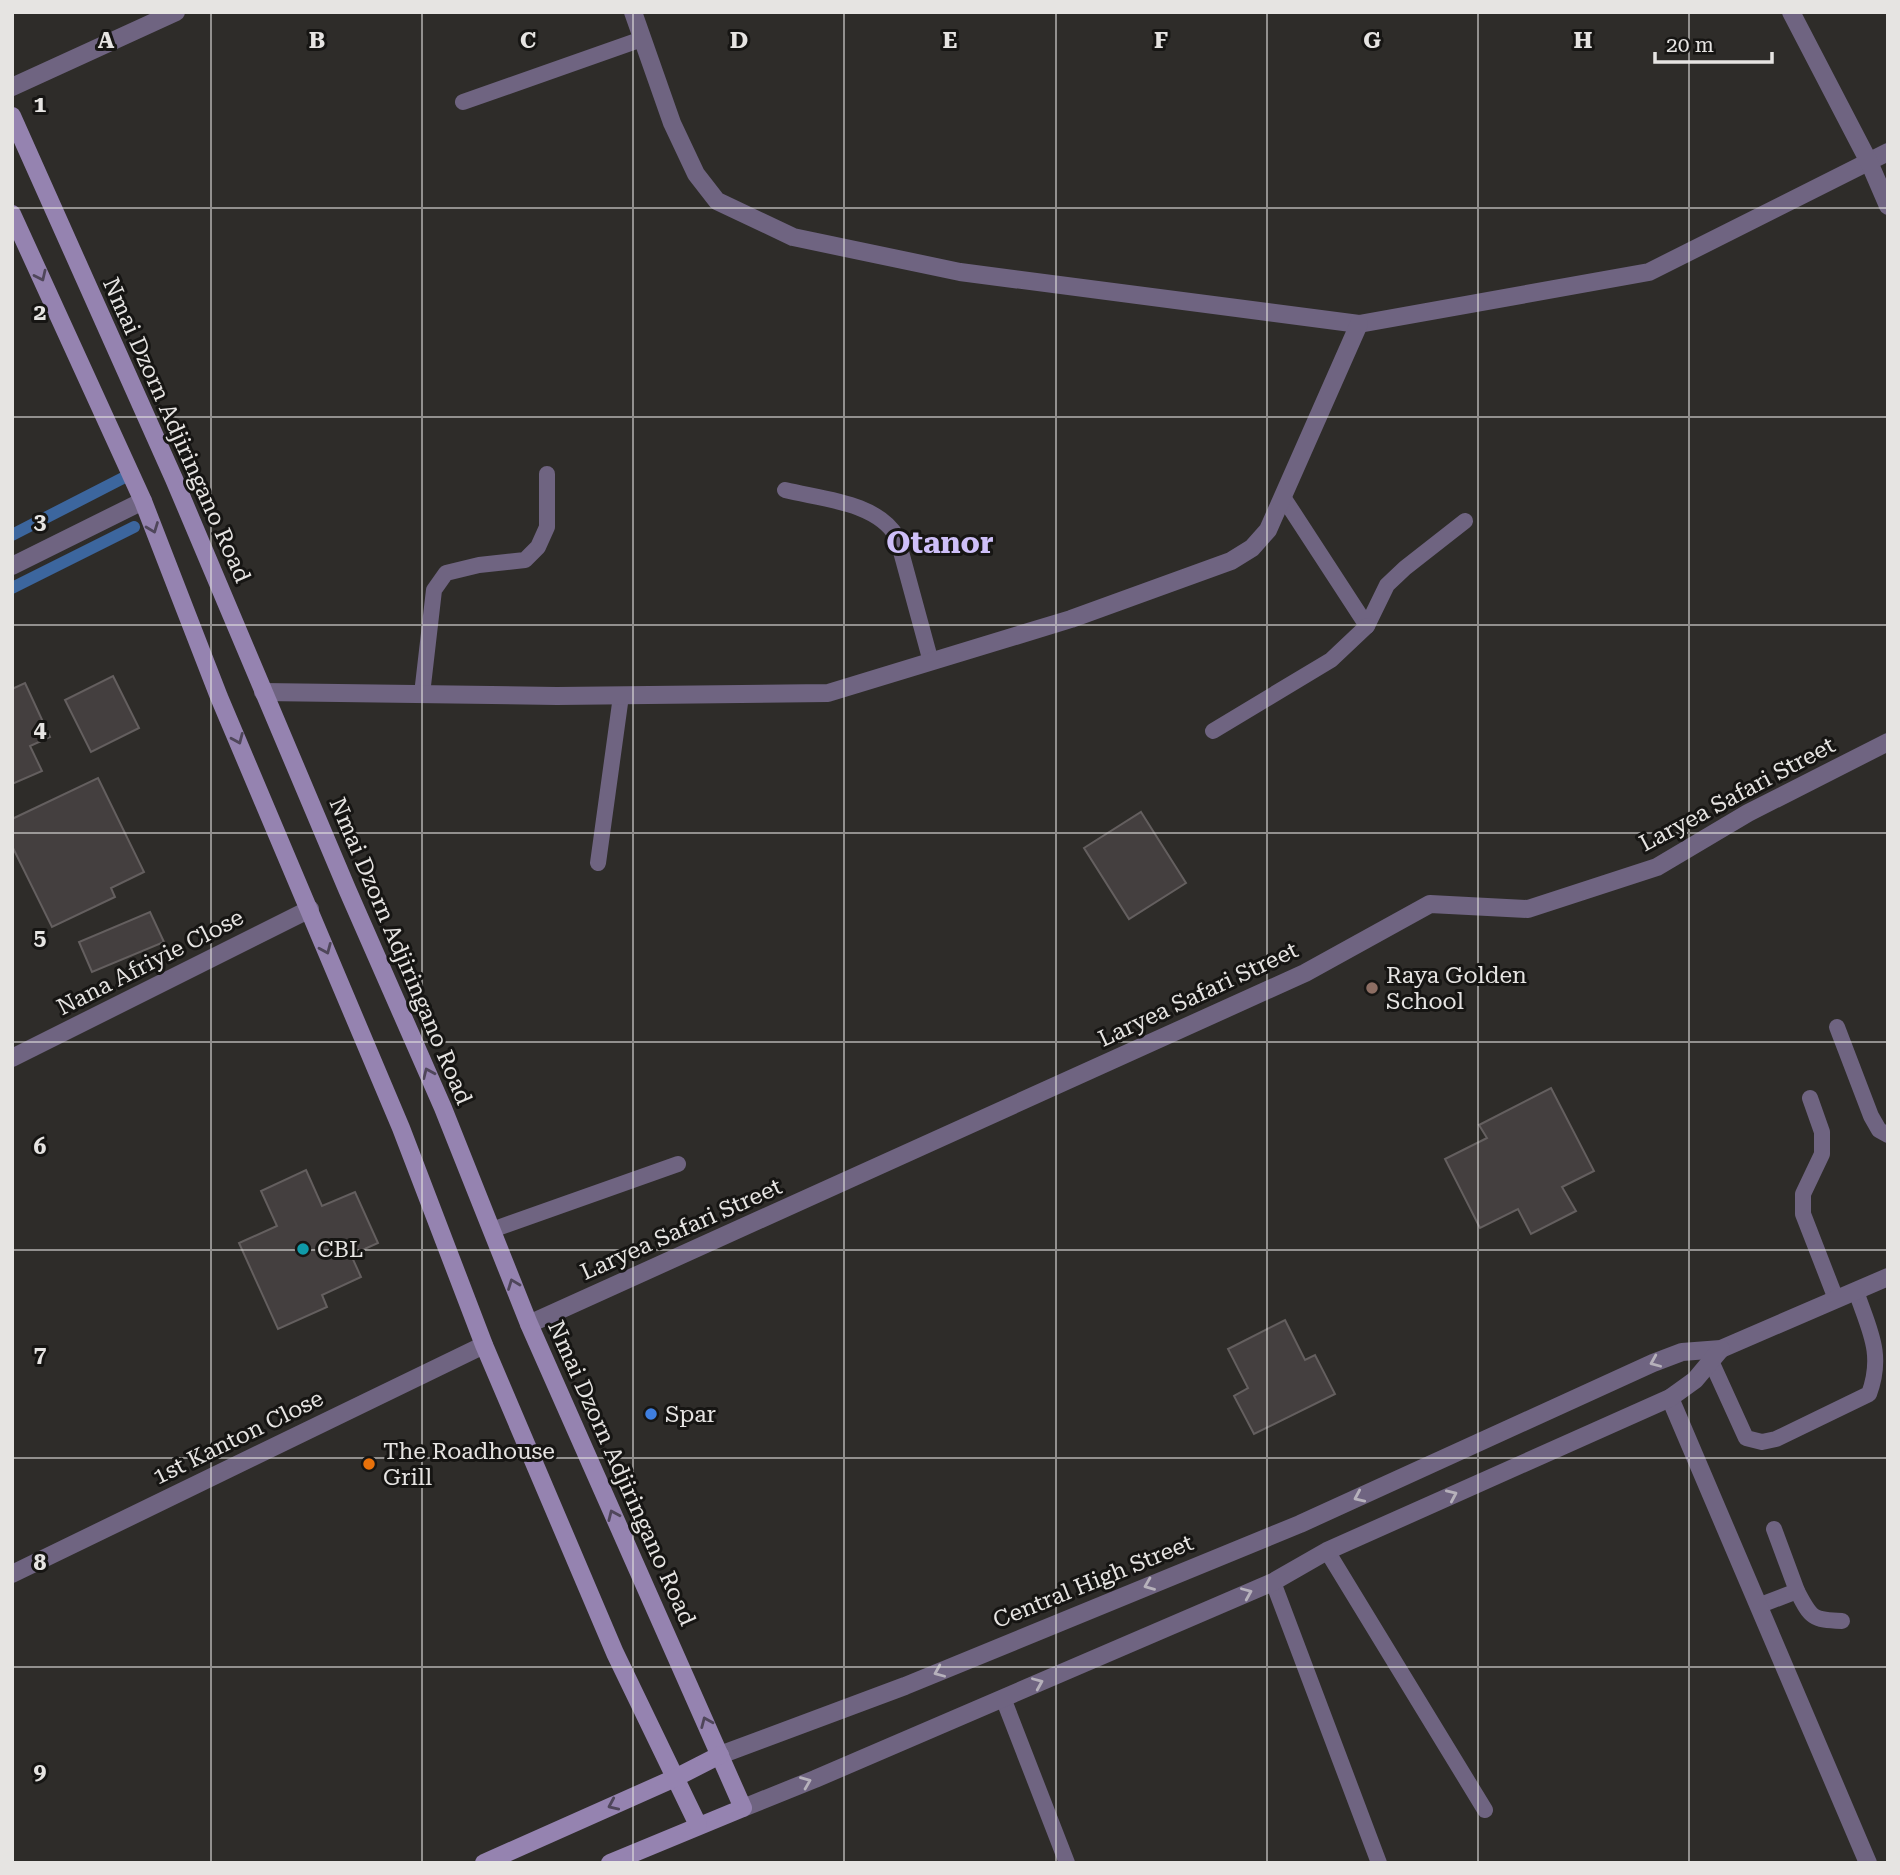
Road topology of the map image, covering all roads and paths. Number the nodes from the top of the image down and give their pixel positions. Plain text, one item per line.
1 (176, 12) edge
2 (633, 12) edge
3 (1791, 12) edge
4 (642, 39) junction
5 (12, 87) edge
6 (463, 102) dead end
7 (12, 116) edge
8 (1888, 152) edge
9 (1869, 162) junction
10 (1888, 206) edge
11 (12, 214) edge
12 (1359, 324) junction
13 (547, 474) dead end
14 (785, 491) dead end
15 (1283, 497) junction
16 (143, 501) junction
17 (1465, 521) dead end
18 (12, 566) edge
19 (1367, 626) junction
20 (931, 662) junction
21 (263, 692) junction
22 (422, 694) junction
23 (621, 695) junction
24 (1213, 731) dead end
25 (1888, 742) edge
26 (598, 863) dead end
27 (310, 909) junction
28 (1837, 1027) dead end
29 (12, 1058) edge
30 (1810, 1098) dead end
31 (1888, 1135) edge
32 (678, 1164) dead end
33 (492, 1230) junction
34 (1888, 1277) edge
35 (1856, 1291) junction
36 (1836, 1299) junction
37 (529, 1324) junction
38 (484, 1345) junction
39 (1716, 1355) junction
40 (1670, 1398) junction
41 (1774, 1530) dead end
42 (1327, 1551) junction
43 (12, 1574) edge
44 (1273, 1582) junction
45 (1797, 1591) junction
46 (1758, 1606) junction
47 (1842, 1621) dead end
48 (1003, 1698) junction
49 (720, 1755) junction
50 (676, 1777) junction
51 (743, 1808) junction
52 (1485, 1810) dead end
53 (698, 1825) junction
54 (484, 1863) edge
55 (610, 1863) edge
56 (1067, 1863) edge
57 (1378, 1863) edge
58 (1868, 1863) edge

1 - 5 street
2 - 4 street
3 - 9 street
4 - 6 lane
4 - 12 street
7 - 21 main road, Nmai Dzorn Adjiringano Road
8 - 9 street
9 - 10 street
9 - 12 street
11 -> 16 main road
12 - 15 street
13 - 22 lane
14 - 20 lane
15 - 19 lane
15 - 20 street
16 - 18 street
16 -> 27 main road
17 - 19 lane
19 - 24 lane
20 - 23 street
21 - 22 street
33 -> 21 main road, Nmai Dzorn Adjiringano Road
22 - 23 street
23 - 26 lane
25 - 37 street, Laryea Safari Street
27 - 29 street, Nana Afriyie Close
27 -> 38 main road
28 - 31 lane
30 - 36 lane
32 - 33 lane
37 -> 33 main road, Nmai Dzorn Adjiringano Road
34 - 35 street, Central High Street
35 - 36 street, Central High Street
35 - 39 lane
36 - 39 street, Central High Street
49 -> 37 main road, Nmai Dzorn Adjiringano Road
38 - 43 street, 1st Kanton Close
38 - 50 main road
39 - 40 street, Central High Street
39 -> 49 street, Central High Street
42 -> 40 street, Central High Street
40 - 46 street
41 - 45 lane
42 - 44 street, Central High Street
42 - 52 lane
48 -> 44 street, Central High Street
44 - 57 lane
45 - 46 lane
45 - 47 lane
46 - 58 street
51 -> 48 street, Central High Street
48 - 56 lane
49 - 50 main road, Central High Street
49 - 51 main road, Nmai Dzorn Adjiringano Road
50 - 53 main road
50 -> 54 main road, Central High Street
51 - 53 main road, Central High Street
53 - 55 main road, Central High Street

